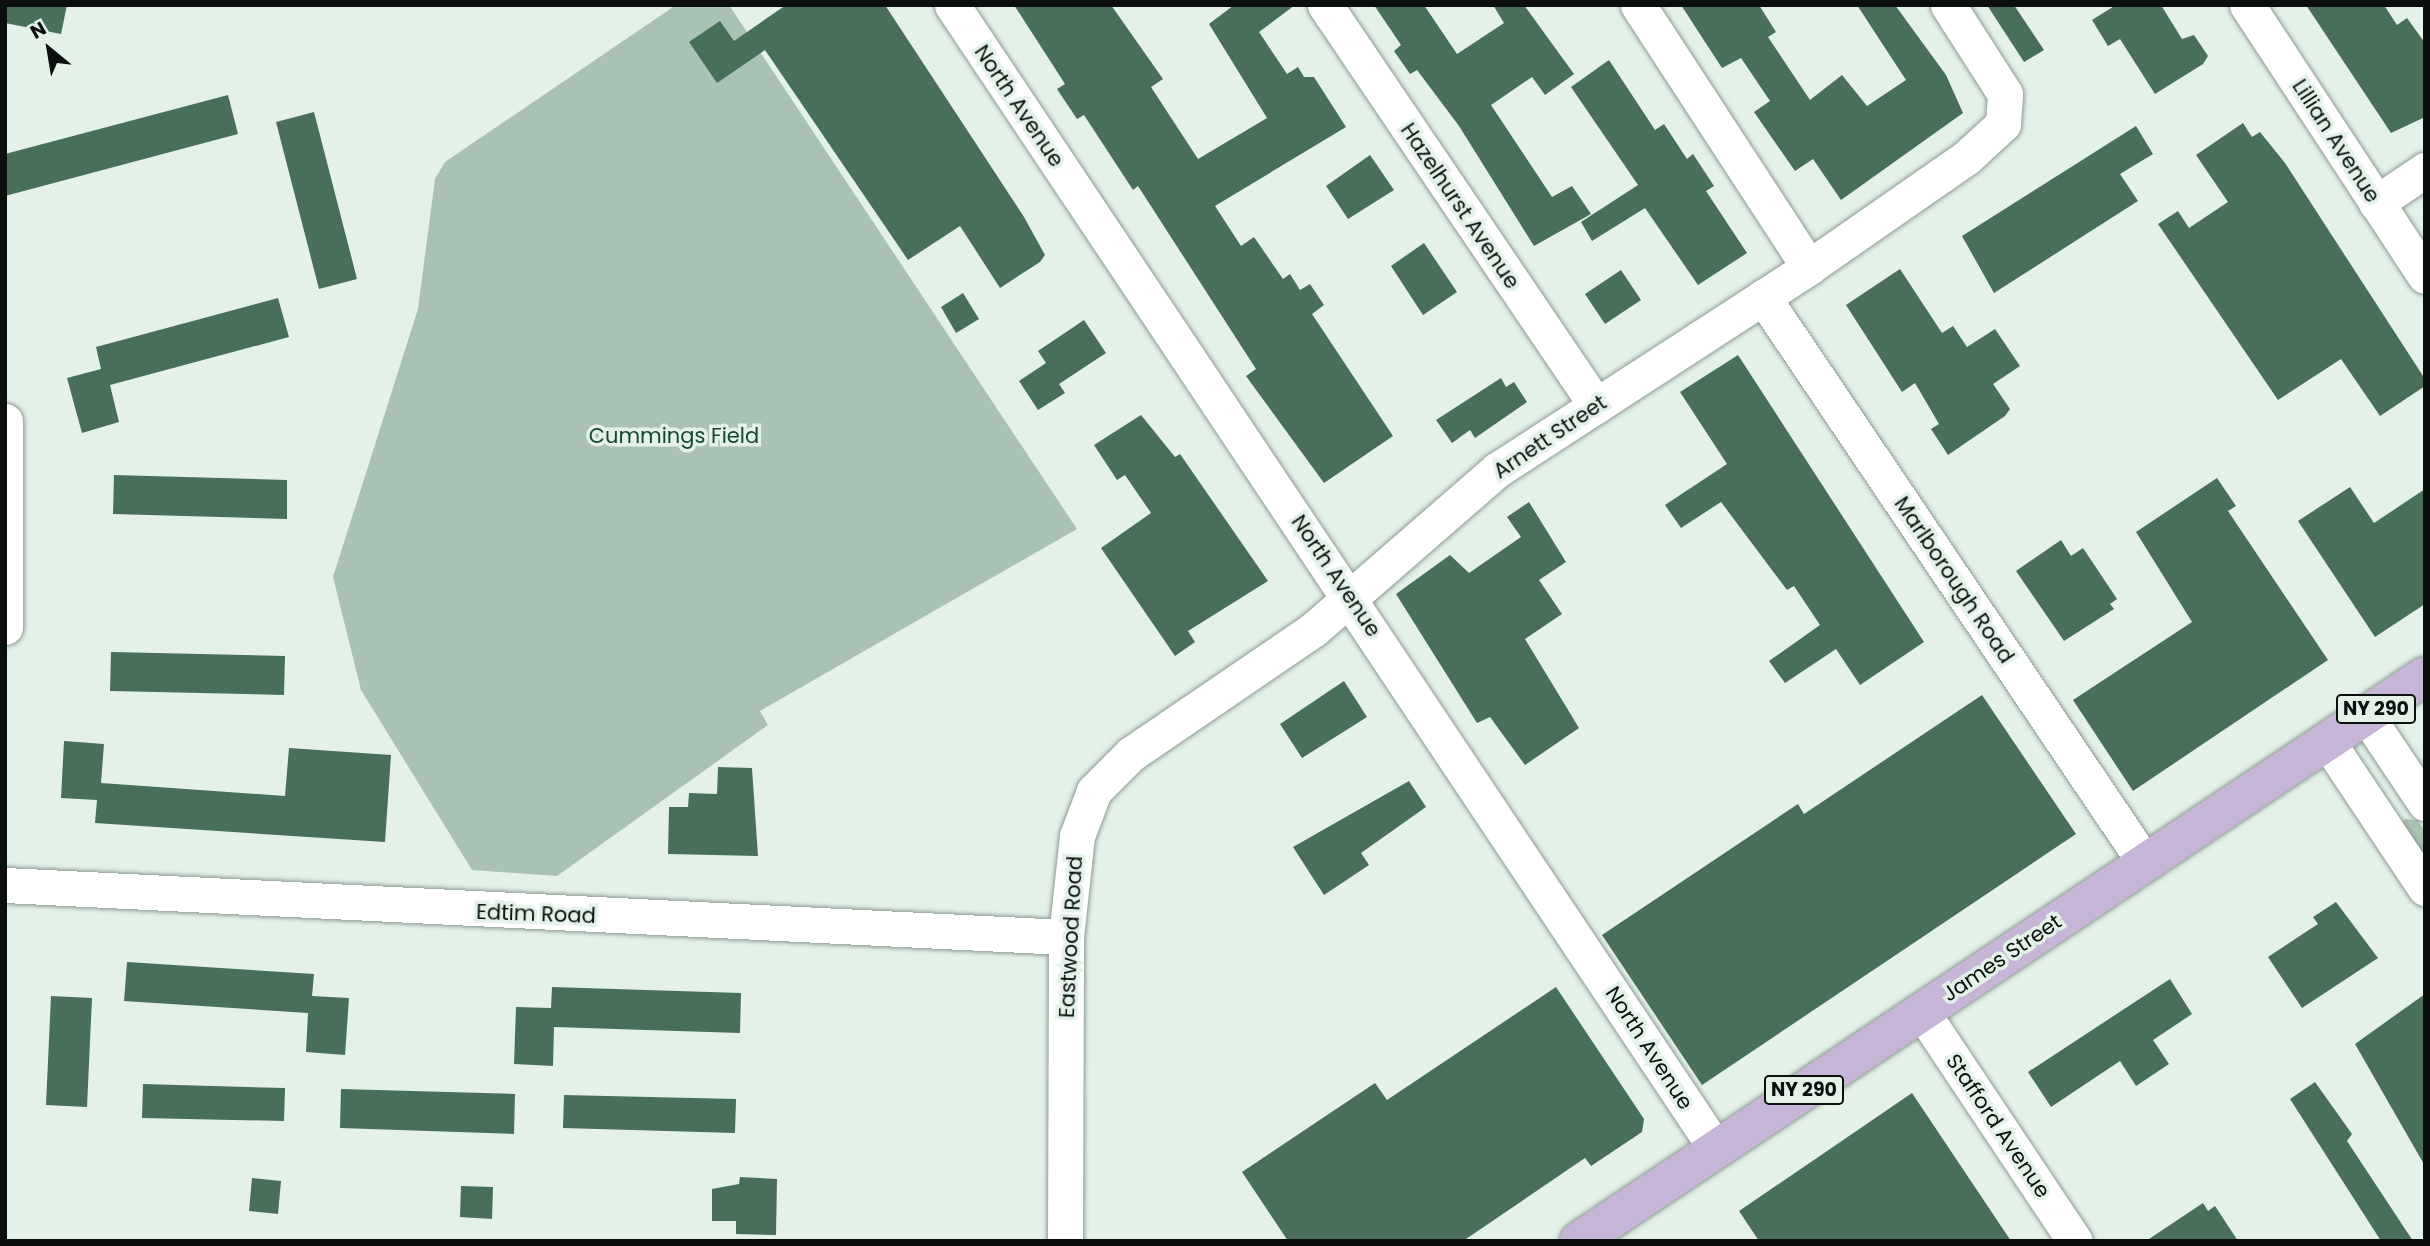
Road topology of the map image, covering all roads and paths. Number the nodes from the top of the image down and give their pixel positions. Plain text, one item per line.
1 (952, 5) edge
2 (1325, 5) edge
3 (1639, 5) edge
4 (1948, 5) edge
5 (2247, 5) edge
6 (2425, 170) edge
7 (2376, 202) junction
8 (1809, 267) junction
9 (2425, 276) edge
10 (1763, 297) junction
11 (1596, 407) junction
12 (5, 421) edge
13 (1350, 595) junction
14 (5, 628) edge
15 (2425, 676) edge
16 (2366, 715) junction
17 (2327, 741) junction
18 (2419, 795) edge
19 (2375, 813) junction
20 (2145, 863) junction
21 (5, 885) edge
22 (2425, 888) edge
23 (1066, 937) junction
24 (1922, 1012) junction
25 (1716, 1150) junction
26 (1065, 1241) edge
27 (1579, 1241) edge
28 (2075, 1241) edge

1 - 13 street, North Avenue
2 - 11 street, Hazelhurst Avenue
3 - 8 street
4 - 8 street
5 - 7 street, Lillian Avenue
6 - 7 street
7 - 9 street, Lillian Avenue
8 - 10 street, Arnett Street
10 - 11 street, Arnett Street
10 - 20 street, Marlborough Road
11 - 13 street, Arnett Street
12 - 14 street
13 - 23 street, Eastwood Road
13 - 25 street, North Avenue
15 - 16 main road, James Street / NY 290
16 - 17 main road, James Street / NY 290
16 - 18 street
17 - 19 street
17 - 20 main road, James Street / NY 290
18 - 19 street
19 - 22 street
20 - 24 main road, James Street / NY 290
21 - 23 street, Edtim Road
23 - 26 street, Eastwood Road
24 - 25 main road, James Street / NY 290
24 - 28 street, Stafford Avenue
25 - 27 main road, James Street / NY 290

